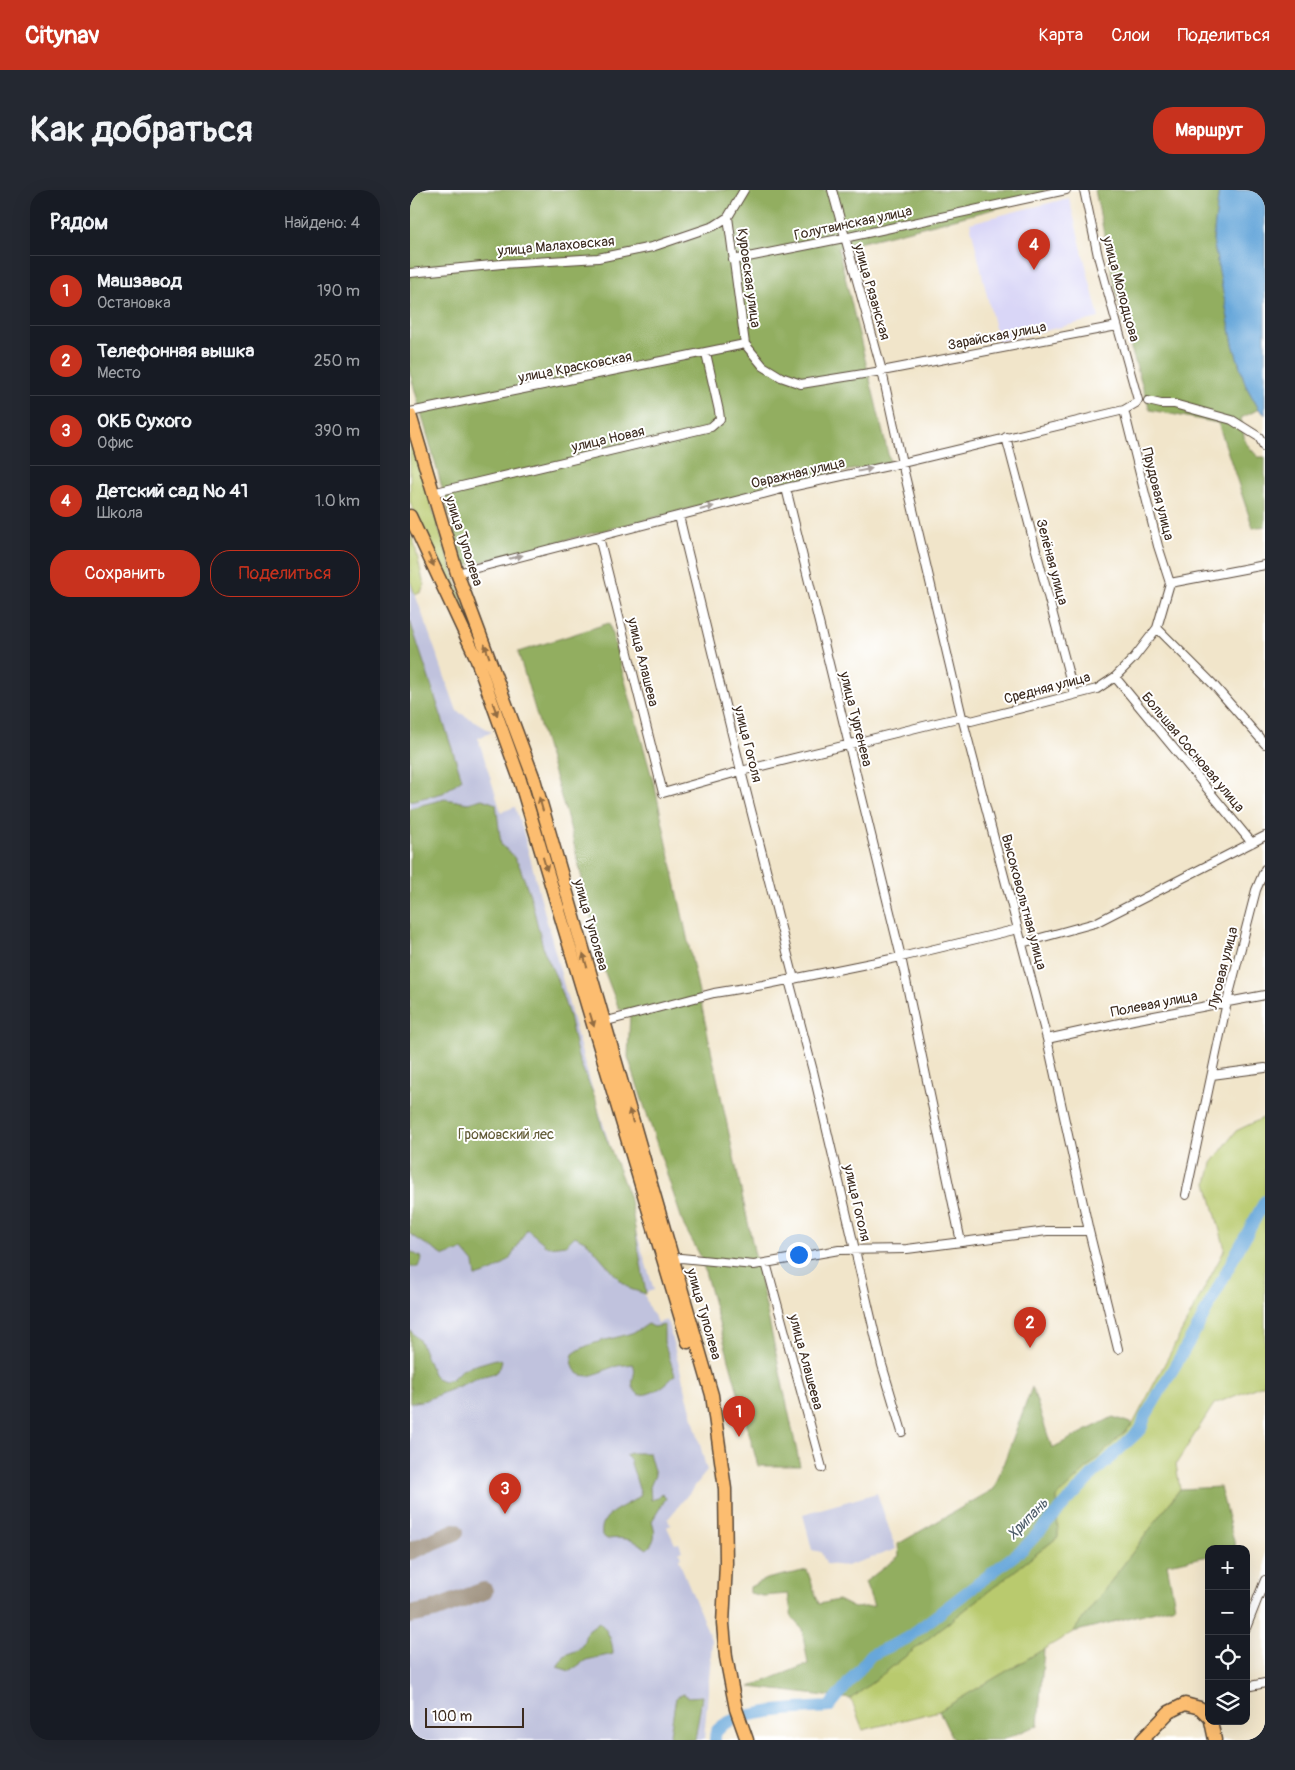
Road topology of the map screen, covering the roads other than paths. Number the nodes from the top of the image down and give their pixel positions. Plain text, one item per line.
1 (744, 190) edge
2 (832, 190) edge
3 (1066, 190) edge
4 (1084, 190) edge
5 (728, 217) junction
6 (844, 238) junction
7 (733, 260) junction
8 (410, 273) edge
9 (1117, 326) junction
10 (746, 344) junction
11 (706, 353) junction
12 (882, 372) junction
13 (1148, 401) dead end
14 (1124, 410) junction
15 (410, 414) edge
16 (1006, 437) junction
17 (1265, 448) edge
18 (902, 462) junction
19 (786, 488) junction
20 (432, 492) junction
21 (410, 516) edge
22 (679, 516) junction
23 (599, 537) junction
24 (1265, 565) edge
25 (463, 571) junction
26 (1170, 583) junction
27 (1157, 628) junction
28 (1115, 678) junction
29 (1074, 694) junction
30 (962, 717) junction
31 (1265, 744) edge
32 (850, 745) junction
33 (741, 771) junction
34 (663, 793) joint
35 (1265, 836) edge
36 (1252, 843) junction
37 (1265, 869) edge
38 (1018, 929) junction
39 (1022, 943) junction
40 (901, 957) junction
41 (791, 979) junction
42 (1265, 995) edge
43 (1227, 1002) junction
44 (603, 1022) junction
45 (1047, 1039) junction
46 (1265, 1068) edge
47 (1212, 1074) junction
48 (1186, 1195) dead end
49 (1089, 1232) junction
50 (961, 1242) junction
51 (855, 1249) junction
52 (673, 1260) junction
53 (766, 1263) junction
54 (1118, 1349) dead end
55 (902, 1432) dead end
56 (721, 1450) junction
57 (822, 1468) dead end
58 (1265, 1580) edge
59 (1250, 1618) edge
60 (1265, 1683) edge
61 (1250, 1686) edge
62 (1205, 1713) edge
63 (1212, 1725) edge
64 (748, 1740) edge
65 (1142, 1740) edge
66 (1215, 1740) edge

1 - 5 street, Куровская улица
2 - 6 street, улица Рязанская
3 - 6 street, Голутвинская улица
4 - 9 street, улица Молодцова
5 - 7 street, Куровская улица
5 - 8 street, улица Малаховская
6 - 7 street, Голутвинская улица
6 - 12 street, улица Рязанская
7 - 10 street, Куровская улица
9 - 12 street, Зарайская улица
9 - 14 street, улица Молодцова
10 - 11 street, улица Красковская
10 - 12 street, Зарайская улица
11 - 15 street, улица Красковская
11 - 20 street, улица Новая
12 - 18 street, улица Рязанская
13 - 17 street
14 - 16 street, Овражная улица
14 - 26 street, Прудовая улица
15 - 20 main road, улица Туполева
16 - 18 street, Овражная улица
16 - 29 street, Зелёная улица
19 -> 18 street, Овражная улица
18 - 30 street, Высоковольтная улица
22 -> 19 street, Овражная улица
19 - 32 street, улица Тургенева
20 - 25 main road, улица Туполева
21 -> 56 main road, улица Туполева
22 - 23 street, Овражная улица
22 - 33 street, улица Гоголя
25 -> 23 street, Овражная улица
23 - 34 street, улица Алашева
24 - 26 street
44 -> 25 main road, улица Туполева
26 - 27 street, Средняя улица
27 - 28 street, Средняя улица
27 - 31 street
28 - 29 street, Средняя улица
28 - 36 street, Большая Сосновая улица
29 - 30 street, Средняя улица
30 - 32 street, Средняя улица
30 - 38 street, Высоковольтная улица
32 - 33 street, Средняя улица
32 - 40 street, улица Тургенева
33 - 34 street, Средняя улица
33 - 41 street, улица Гоголя
35 - 36 street
36 - 39 street
37 - 43 street, Луговая улица
38 - 39 street, Высоковольтная улица
38 - 40 street
39 - 45 street, Высоковольтная улица
40 - 41 street
40 - 50 street, улица Тургенева
41 - 44 street
41 - 51 street, улица Гоголя
42 - 43 street, Полевая улица
43 - 45 street, Полевая улица
43 - 47 street, Луговая улица
52 -> 44 main road, улица Туполева
45 - 49 street, Высоковольтная улица
46 - 47 street
47 - 48 street, Луговая улица
49 - 50 street
49 - 54 street, Высоковольтная улица
50 - 51 street
51 - 53 street
51 - 55 street, улица Гоголя
52 - 53 street
52 - 56 main road, улица Туполева
53 - 57 street, улица Алашеева
56 - 64 main road, улица Туполева
58 - 59 street
60 - 61 street
62 - 65 main road
63 - 66 main road

